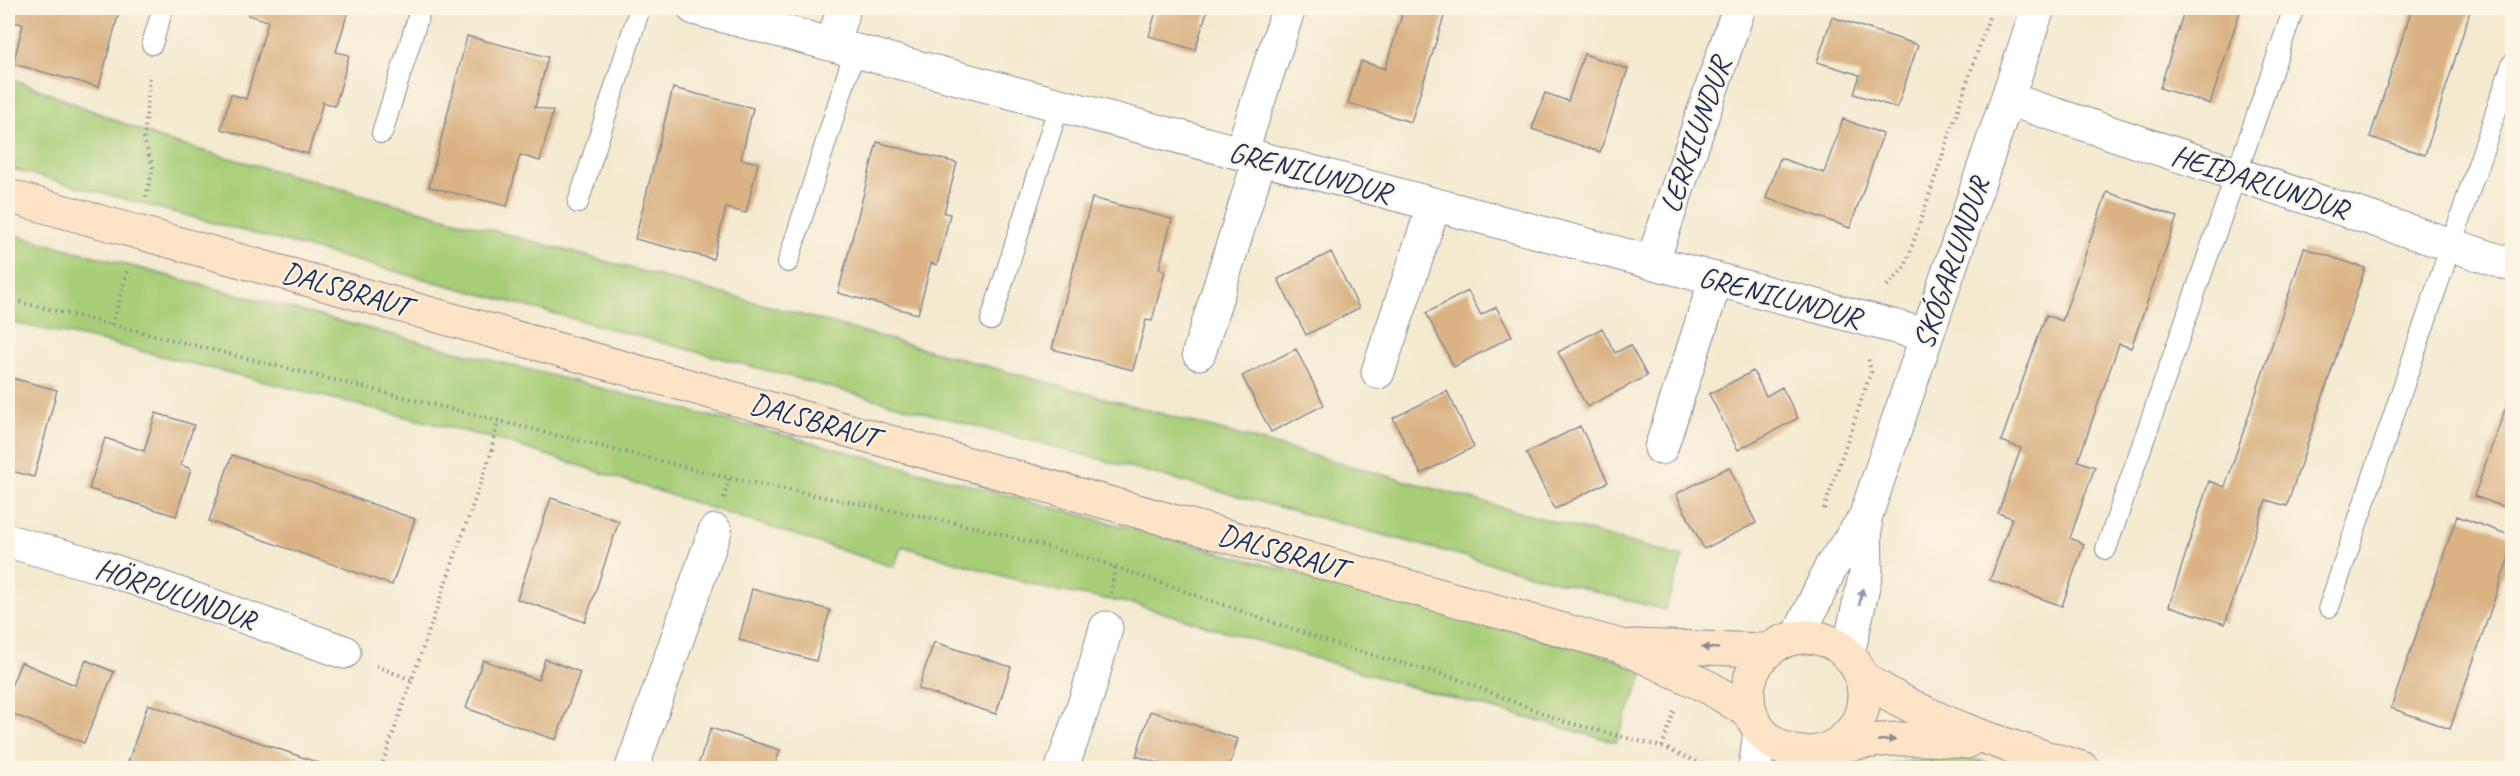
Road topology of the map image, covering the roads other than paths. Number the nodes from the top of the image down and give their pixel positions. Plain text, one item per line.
1 (163, 8) edge
2 (421, 8) edge
3 (640, 8) edge
4 (694, 8) edge
5 (844, 8) edge
6 (1289, 8) edge
7 (1739, 8) edge
8 (2038, 8) edge
9 (2294, 8) edge
10 (152, 44) road end
11 (843, 47) junction
12 (2512, 64) edge
13 (2008, 99) junction
14 (1059, 105) junction
15 (382, 133) dead end
16 (1251, 156) junction
17 (2238, 174) junction
18 (8, 196) edge
19 (578, 203) dead end
20 (1434, 205) junction
21 (2451, 245) junction
22 (788, 262) dead end
23 (1652, 263) junction
24 (2512, 265) edge
25 (1716, 279) junction
26 (991, 320) dead end
27 (1926, 335) junction
28 (1199, 353) dead end
29 (1378, 372) dead end
30 (1661, 448) dead end
31 (1865, 519) junction
32 (715, 531) dead end
33 (8, 541) edge
34 (2106, 549) dead end
35 (2329, 607) dead end
36 (1106, 628) dead end
37 (1798, 637) junction
38 (1621, 646) junction
39 (1768, 650) junction
40 (344, 652) dead end
41 (1855, 666) junction
42 (1755, 722) junction
43 (2007, 747) junction
44 (1817, 757) edge
45 (632, 768) edge
46 (1062, 768) edge
47 (1755, 768) edge
48 (2082, 768) edge

1 - 10 lane
2 - 15 lane
3 - 19 lane
4 - 11 street, GRENILUNDUR
5 - 11 street
6 - 16 street
7 - 23 street, LERKILUNDUR
8 - 13 street, SKÓGARLUNDUR
9 - 17 lane
11 - 14 street, GRENILUNDUR
11 - 22 lane
12 - 21 lane
13 - 17 street, HEIÐARLUNDUR
13 - 27 street, SKÓGARLUNDUR
14 - 16 street, GRENILUNDUR
14 - 26 lane
16 - 20 street, GRENILUNDUR
16 - 28 street
17 - 21 street, HEIÐARLUNDUR
17 - 34 lane
18 - 38 street, DALSBRAUT
20 - 23 street, GRENILUNDUR
20 - 29 street
21 - 24 street, HEIÐARLUNDUR
21 - 35 lane
23 - 25 street, GRENILUNDUR
25 - 27 street, GRENILUNDUR
25 - 30 street
27 - 31 street, SKÓGARLUNDUR
31 - 37 street, SKÓGARLUNDUR
41 -> 31 street, SKÓGARLUNDUR
32 - 45 street
33 - 40 street, HÖRPULUNDUR
36 - 46 street
37 - 39 street
37 - 41 street
39 -> 38 street, DALSBRAUT
38 - 42 street, DALSBRAUT
39 - 42 street
41 - 43 street
41 - 44 street
42 - 44 street
42 - 47 street
44 -> 43 street
43 - 48 street

